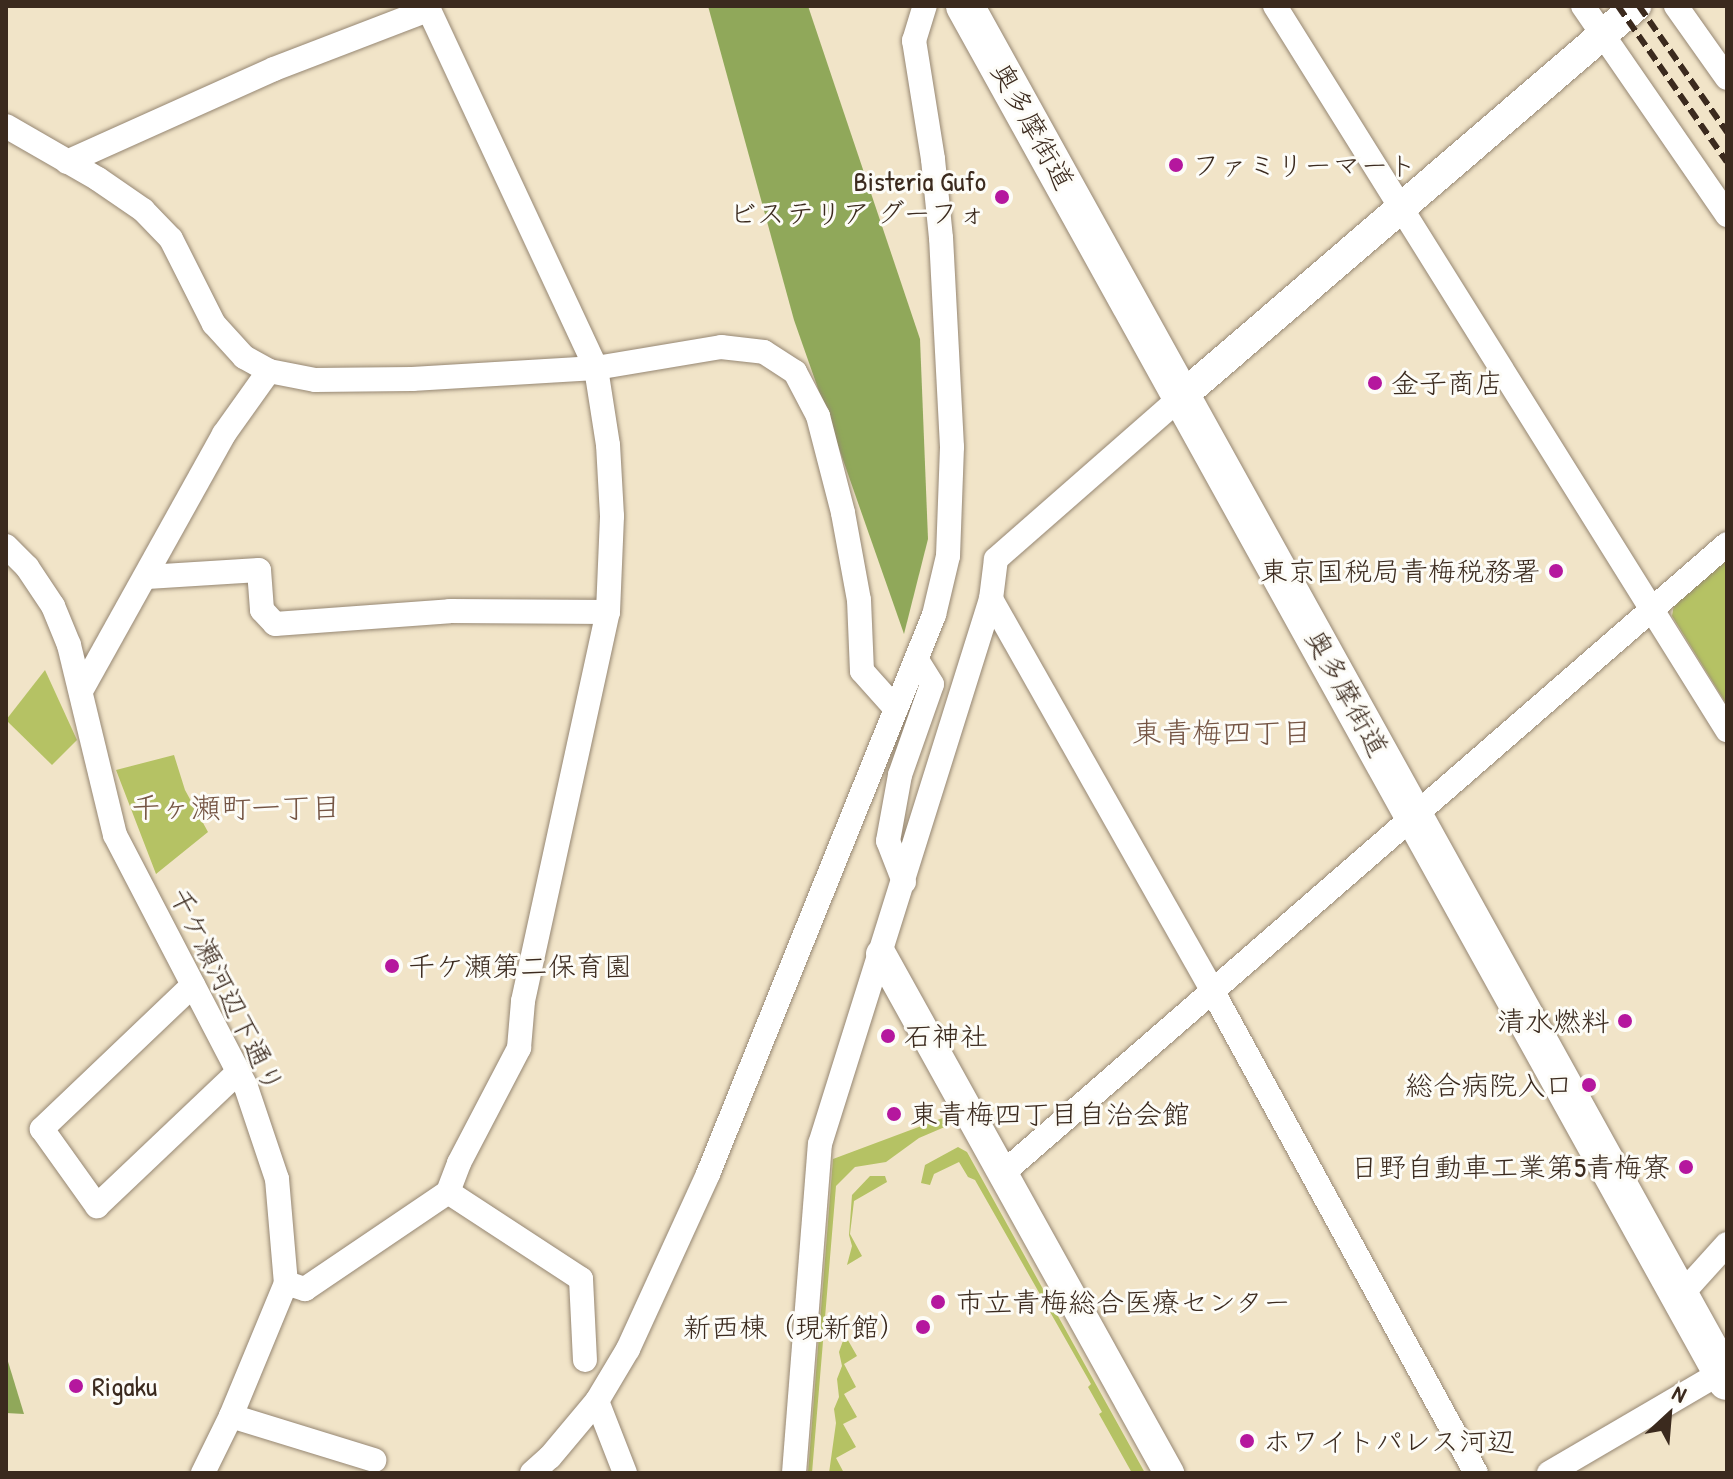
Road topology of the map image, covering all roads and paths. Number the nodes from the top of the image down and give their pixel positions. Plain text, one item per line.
1 (925, 6) edge
2 (965, 6) edge
3 (1275, 6) edge
4 (1583, 6) edge
5 (1636, 6) edge
6 (1676, 6) edge
7 (428, 8) edge
8 (1603, 35) junction
9 (1727, 78) edge
10 (6, 126) edge
11 (67, 162) junction
12 (1402, 210) junction
13 (1727, 215) edge
14 (596, 368) junction
15 (269, 371) junction
16 (1182, 396) junction
17 (1727, 544) edge
18 (6, 546) edge
19 (147, 577) junction
20 (991, 599) junction
21 (1654, 609) junction
22 (608, 612) junction
23 (917, 660) junction
24 (81, 691) junction
25 (896, 709) junction
26 (1727, 730) edge
27 (1413, 814) junction
28 (904, 882) junction
29 (881, 954) junction
30 (193, 985) junction
31 (1213, 992) junction
32 (238, 1072) junction
33 (1003, 1173) junction
34 (448, 1192) junction
35 (1727, 1244) edge
36 (286, 1283) junction
37 (1680, 1296) junction
38 (585, 1360) dead end
39 (1725, 1374) edge
40 (597, 1401) junction
41 (231, 1416) junction
42 (374, 1460) dead end
43 (203, 1473) edge
44 (532, 1473) edge
45 (625, 1473) edge
46 (794, 1473) edge
47 (1169, 1473) edge
48 (1476, 1473) edge
49 (1549, 1473) edge

1 - 23 street
2 - 16 main road, 奥多摩街道
3 - 12 street
4 - 8 street
5 - 8 street
6 - 9 street
7 - 11 street
7 - 14 street
8 - 12 street
8 - 13 street
10 - 11 street
11 - 15 street
12 - 16 street
12 - 21 street
14 - 15 street
14 - 22 street
14 - 25 street
15 - 19 street
16 - 20 street
16 - 27 main road, 奥多摩街道
17 - 21 street
18 - 24 street, 千ケ瀬河辺下通り
19 - 22 street
19 - 24 street
20 - 28 street
20 - 31 street
21 - 26 street
21 - 27 street
22 - 34 street
23 - 25 street
23 - 28 street
24 - 30 street, 千ケ瀬河辺下通り
25 - 40 street
27 - 31 street
27 - 37 main road, 奥多摩街道
28 - 29 street
29 - 33 street
29 - 46 street
30 - 32 street, 千ケ瀬河辺下通り
30 - 32 street
31 - 33 street
31 - 48 street
32 - 36 street, 千ケ瀬河辺下通り
33 - 47 street
34 - 36 street
34 - 38 street
35 - 37 street
36 - 41 street, 千ケ瀬河辺下通り
37 - 39 main road, 奥多摩街道
39 - 49 street
40 - 44 street
40 - 45 street
41 - 42 street
41 - 43 street, 千ケ瀬河辺下通り

